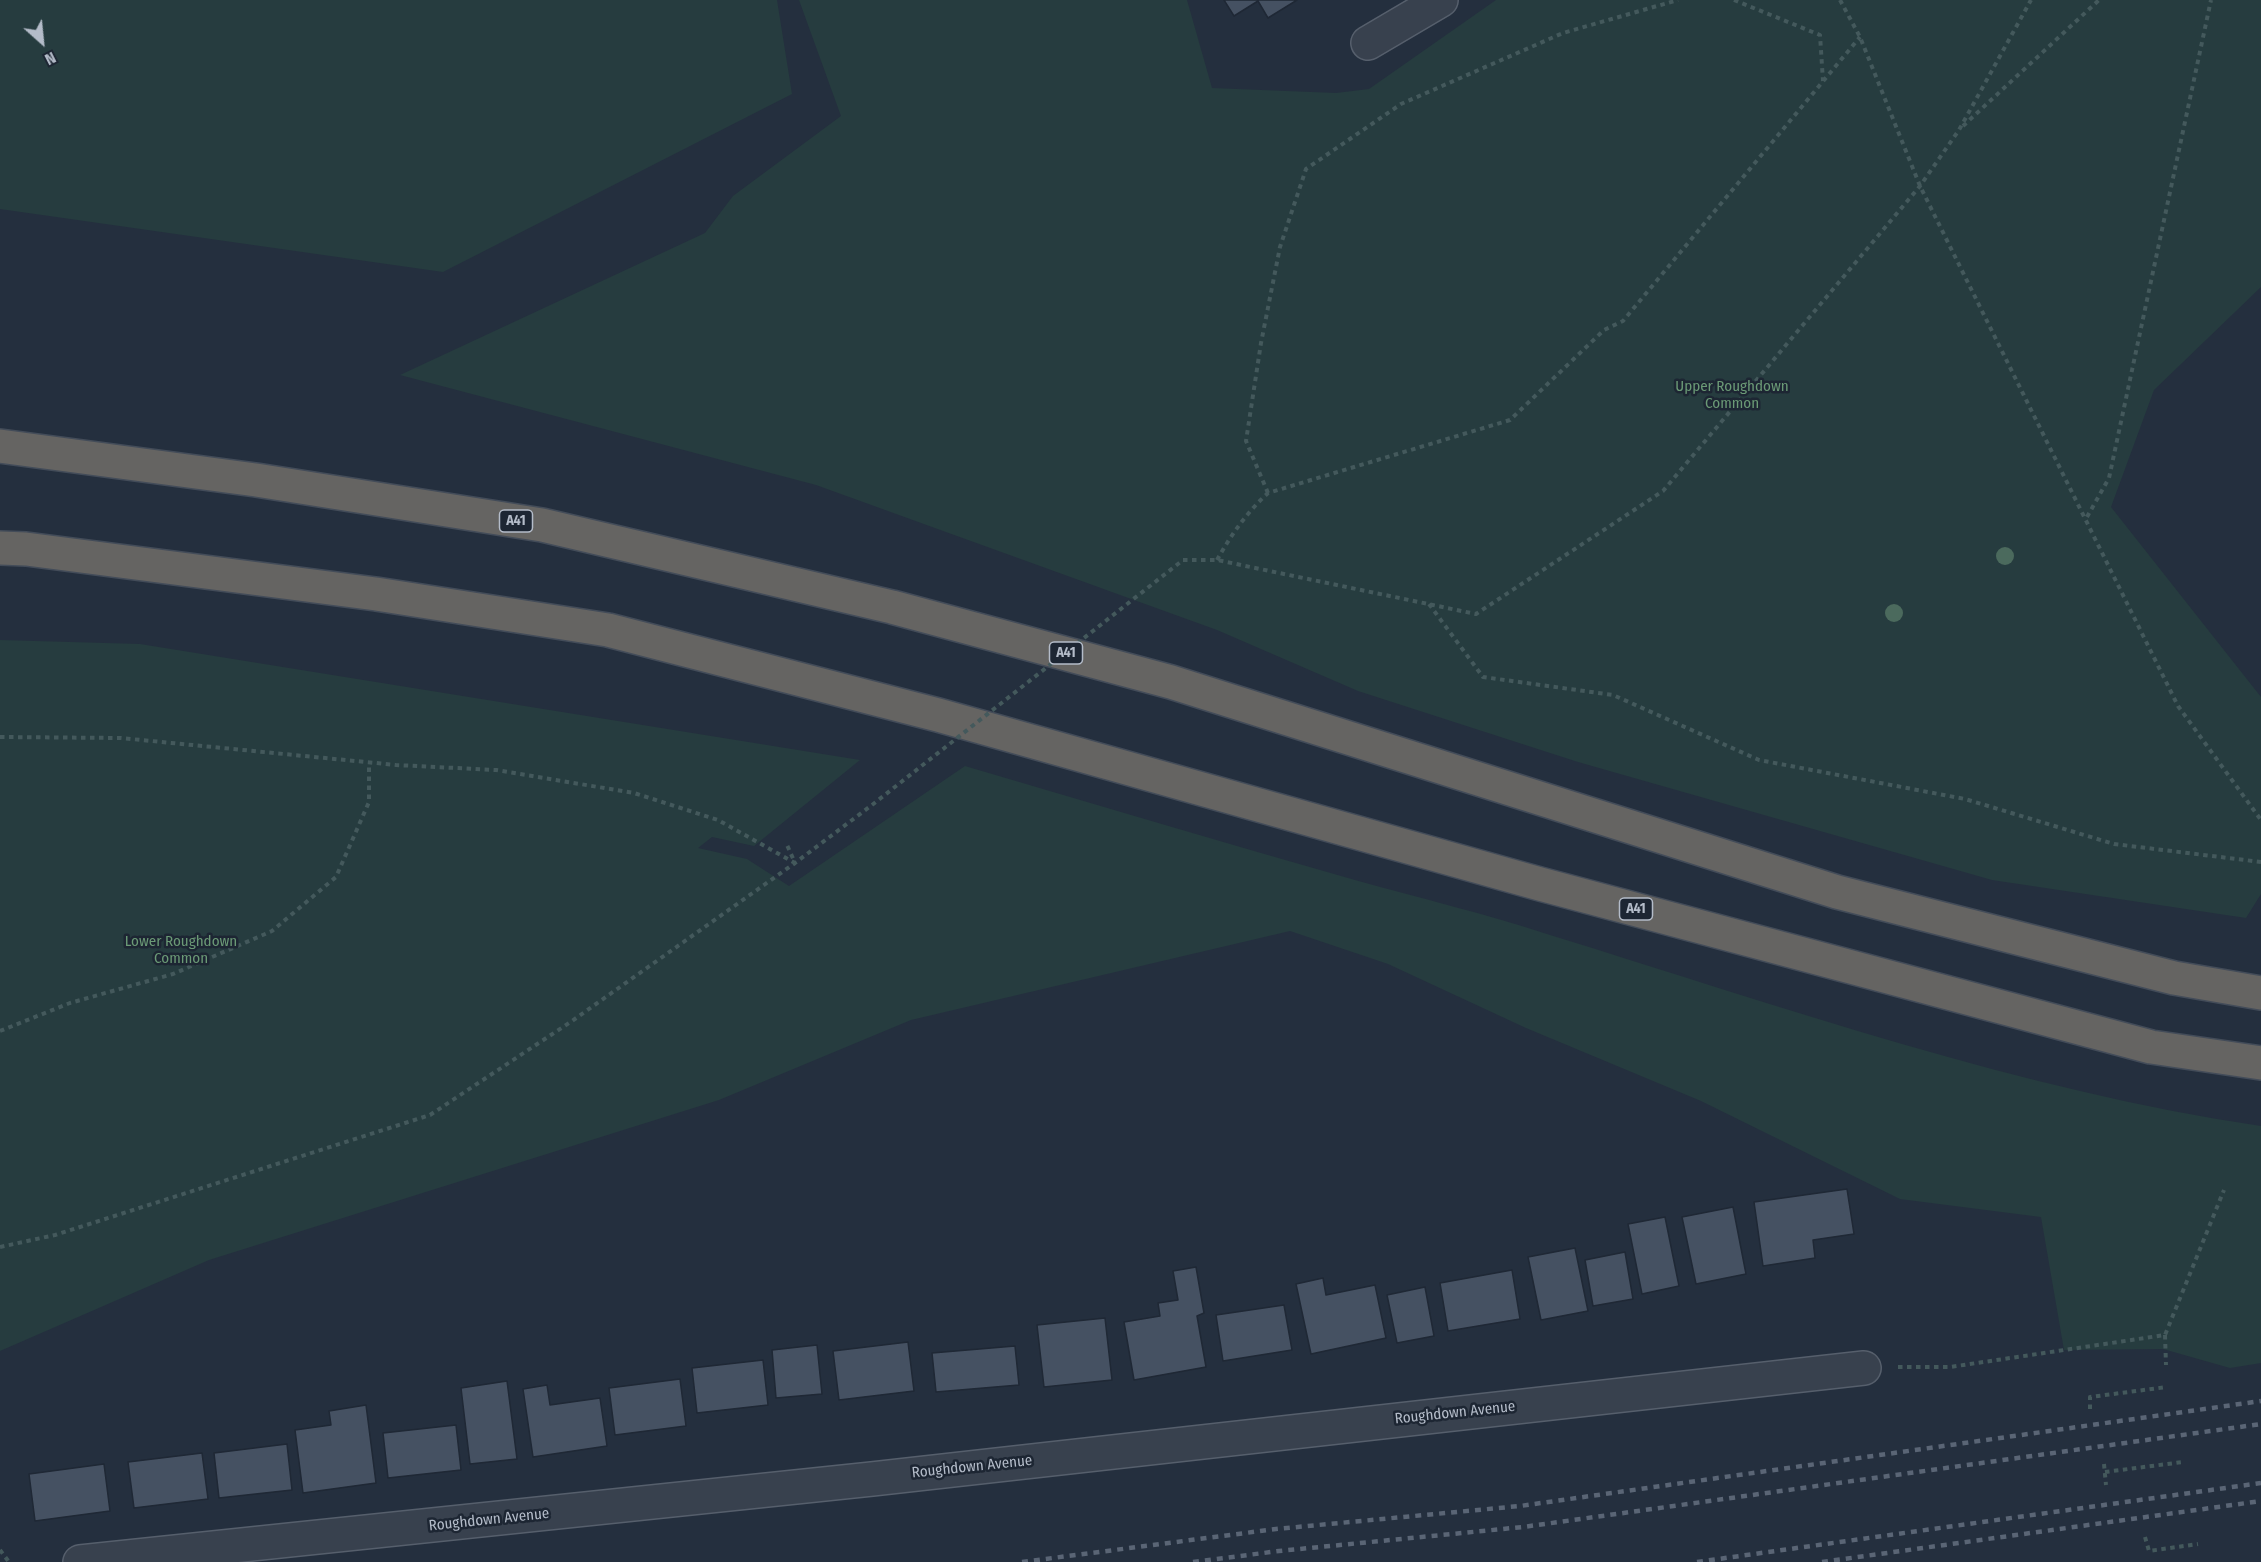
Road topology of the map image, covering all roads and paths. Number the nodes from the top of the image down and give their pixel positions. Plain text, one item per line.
1 (1441, 0) edge
2 (1678, 0) edge
3 (1734, 0) edge
4 (1840, 0) edge
5 (2031, 0) edge
6 (2099, 0) edge
7 (2211, 0) edge
8 (1860, 37) junction
9 (1368, 43) dead end
10 (1823, 81) junction
11 (1959, 130) junction
12 (1920, 186) junction
13 (0, 446) edge
14 (1268, 493) junction
15 (2087, 518) junction
16 (0, 548) edge
17 (1217, 560) junction
18 (1429, 604) junction
19 (0, 736) edge
20 (369, 763) junction
21 (2261, 820) edge
22 (787, 846) dead end
23 (2261, 862) edge
24 (795, 863) junction
25 (2261, 993) edge
26 (0, 1031) edge
27 (2261, 1063) edge
28 (2224, 1190) dead end
29 (0, 1247) edge
30 (2166, 1335) junction
31 (2166, 1365) dead end
32 (1864, 1368) joint
33 (2167, 1387) dead end
34 (2090, 1409) dead end
35 (2183, 1462) dead end
36 (2104, 1464) dead end
37 (2105, 1472) junction
38 (2106, 1485) dead end
39 (2145, 1537) dead end
40 (2198, 1544) dead end
41 (0, 1550) edge
42 (9, 1562) edge
43 (80, 1562) edge

1 - 9 street
2 - 14 path
3 - 10 path
4 - 8 path
5 - 11 path
6 - 11 path
7 - 15 path
8 - 10 path
8 - 12 path
10 - 14 path
11 - 12 path
12 - 15 path
12 - 18 path
13 - 25 highway, A41
14 - 17 path
15 - 21 path
16 - 27 highway, A41
17 - 18 path
17 - 24 path, bridge
18 - 23 path
19 - 20 path
20 - 24 path
20 - 26 path
22 - 24 path
24 - 29 path
28 - 30 path
30 - 31 path
30 - 32 path
32 - 43 street, Roughdown Avenue
33 - 34 path
35 - 37 path
36 - 37 path
37 - 38 path
39 - 40 path
41 - 42 path

